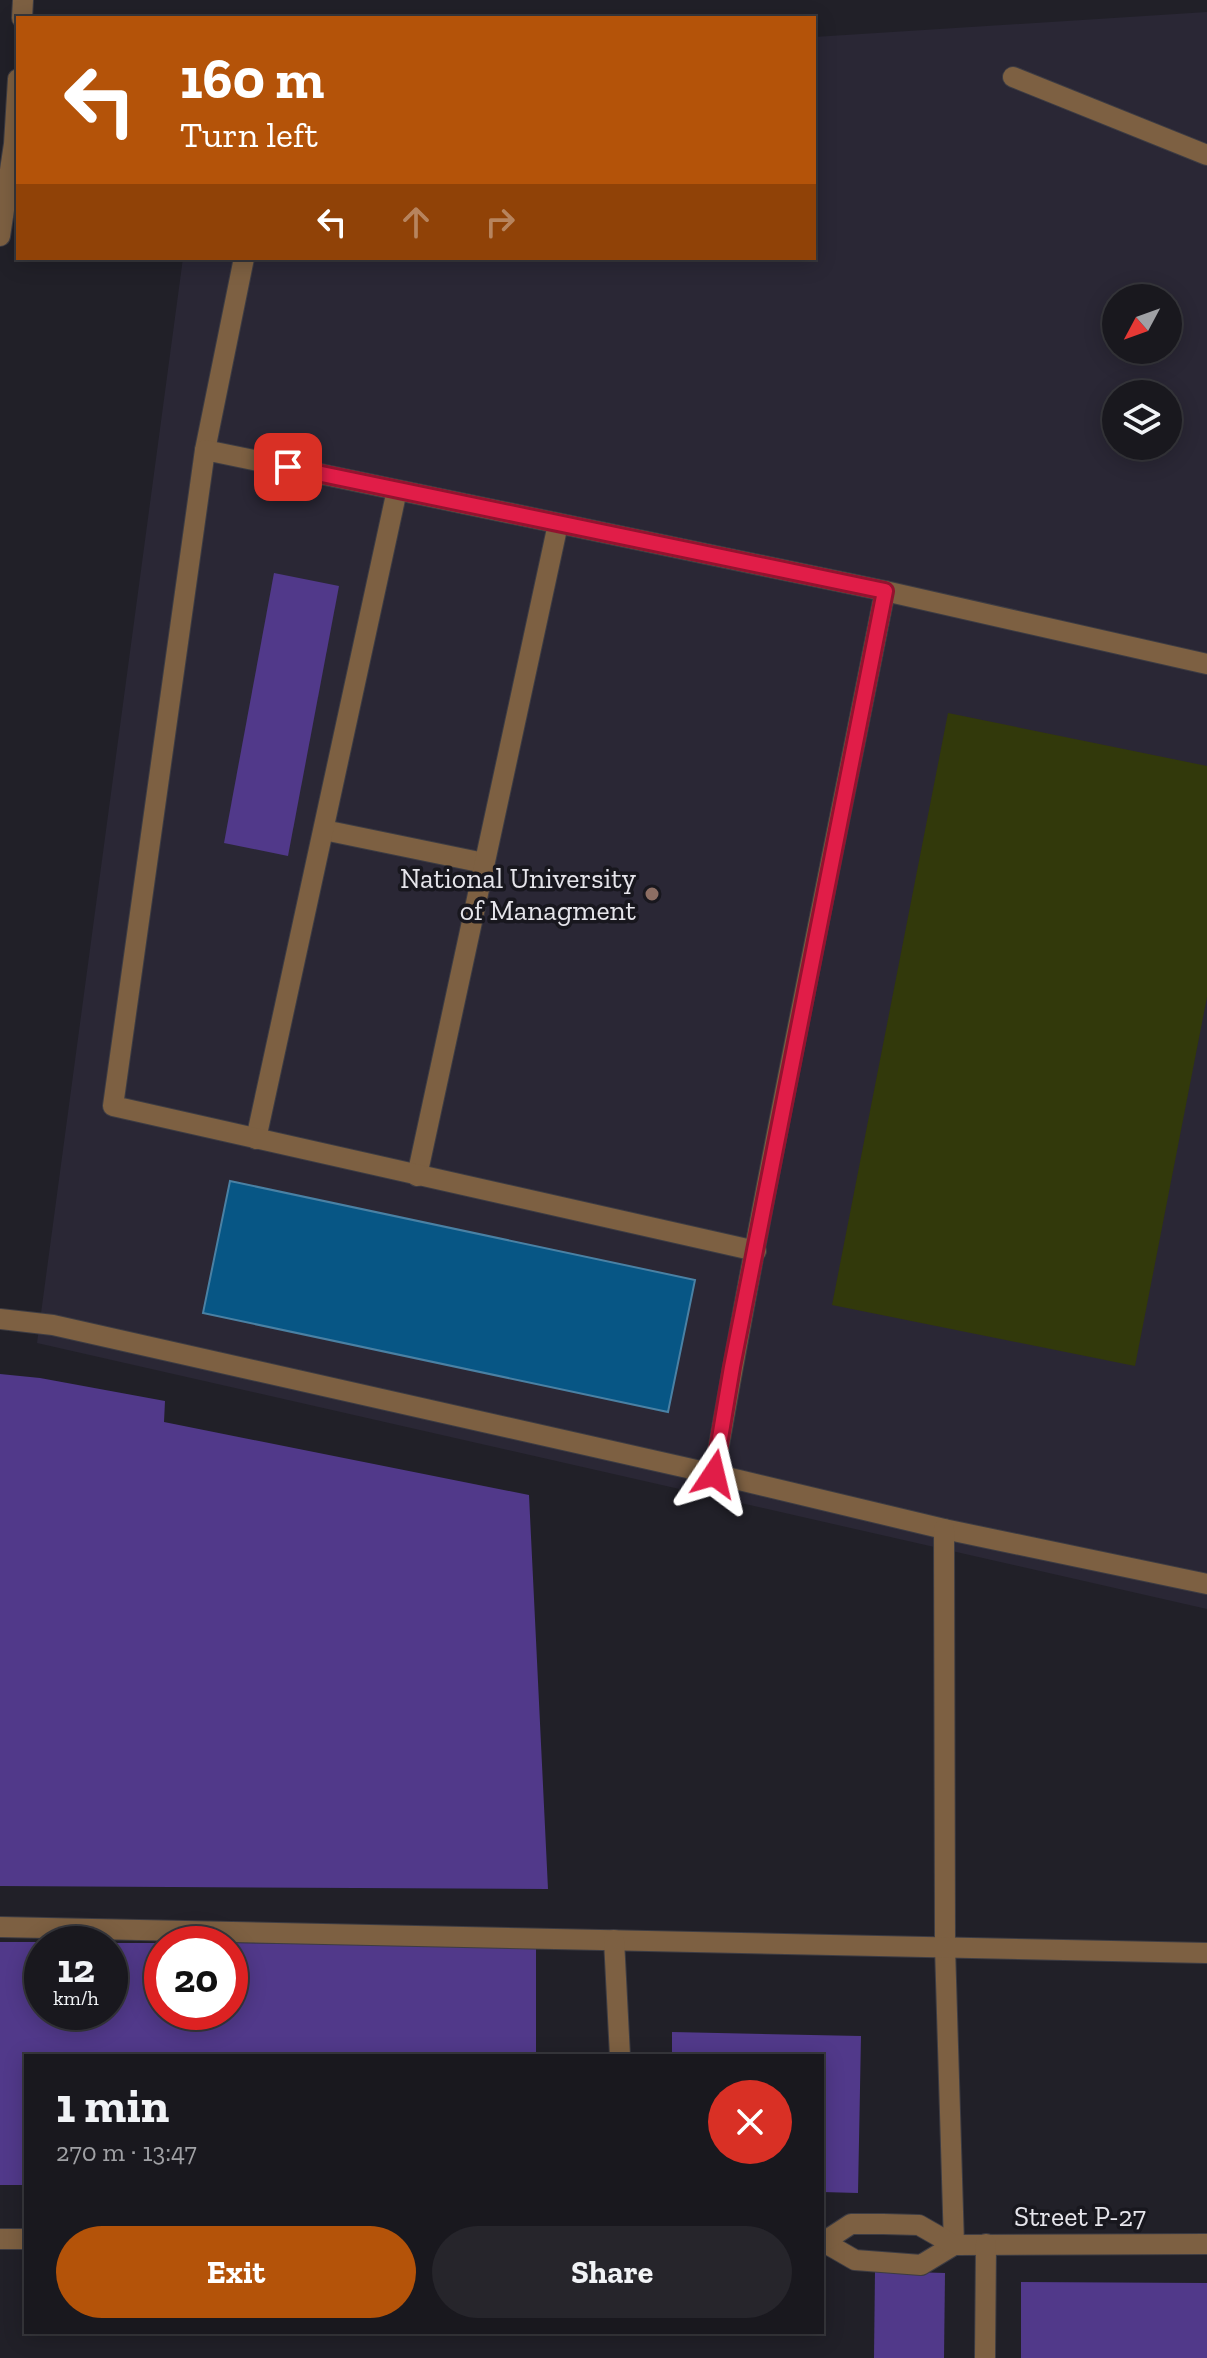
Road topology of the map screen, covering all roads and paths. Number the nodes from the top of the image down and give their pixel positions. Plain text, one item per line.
1 (1013, 77) dead end
2 (16, 112) edge
3 (1207, 155) edge
4 (0, 236) edge
5 (244, 260) edge
6 (205, 450) junction
7 (397, 490) junction
8 (558, 524) junction
9 (885, 591) junction
10 (1207, 664) edge
11 (324, 830) junction
12 (484, 863) junction
13 (256, 1139) junction
14 (417, 1176) junction
15 (756, 1251) junction
16 (0, 1319) edge
17 (714, 1474) junction
18 (944, 1529) junction
19 (1207, 1584) edge
20 (0, 1927) edge
21 (614, 1940) junction
22 (945, 1947) junction
23 (1207, 1953) edge
24 (620, 2054) edge
25 (0, 2239) edge
26 (24, 2239) edge
27 (824, 2240) edge
28 (824, 2242) edge
29 (986, 2244) junction
30 (1207, 2244) edge
31 (954, 2245) junction
32 (985, 2358) edge

1 - 3 street
2 - 4 street
5 - 6 street
6 - 7 street
6 - 13 street
7 - 8 street
7 - 11 street
8 - 9 street
8 - 12 street
9 - 10 street
9 - 15 street
11 - 12 street
11 - 13 street
12 - 14 street
13 - 14 street
14 - 15 street
15 - 17 street
16 - 17 street
17 - 18 street
18 - 19 street
18 - 22 street
20 - 21 street
21 - 22 street
21 - 24 street
22 - 23 street
22 - 31 street
25 - 26 street
27 - 31 street
28 - 31 street, Street P-27
29 - 30 street, Street P-27
29 - 31 street, Street P-27
29 - 32 street

